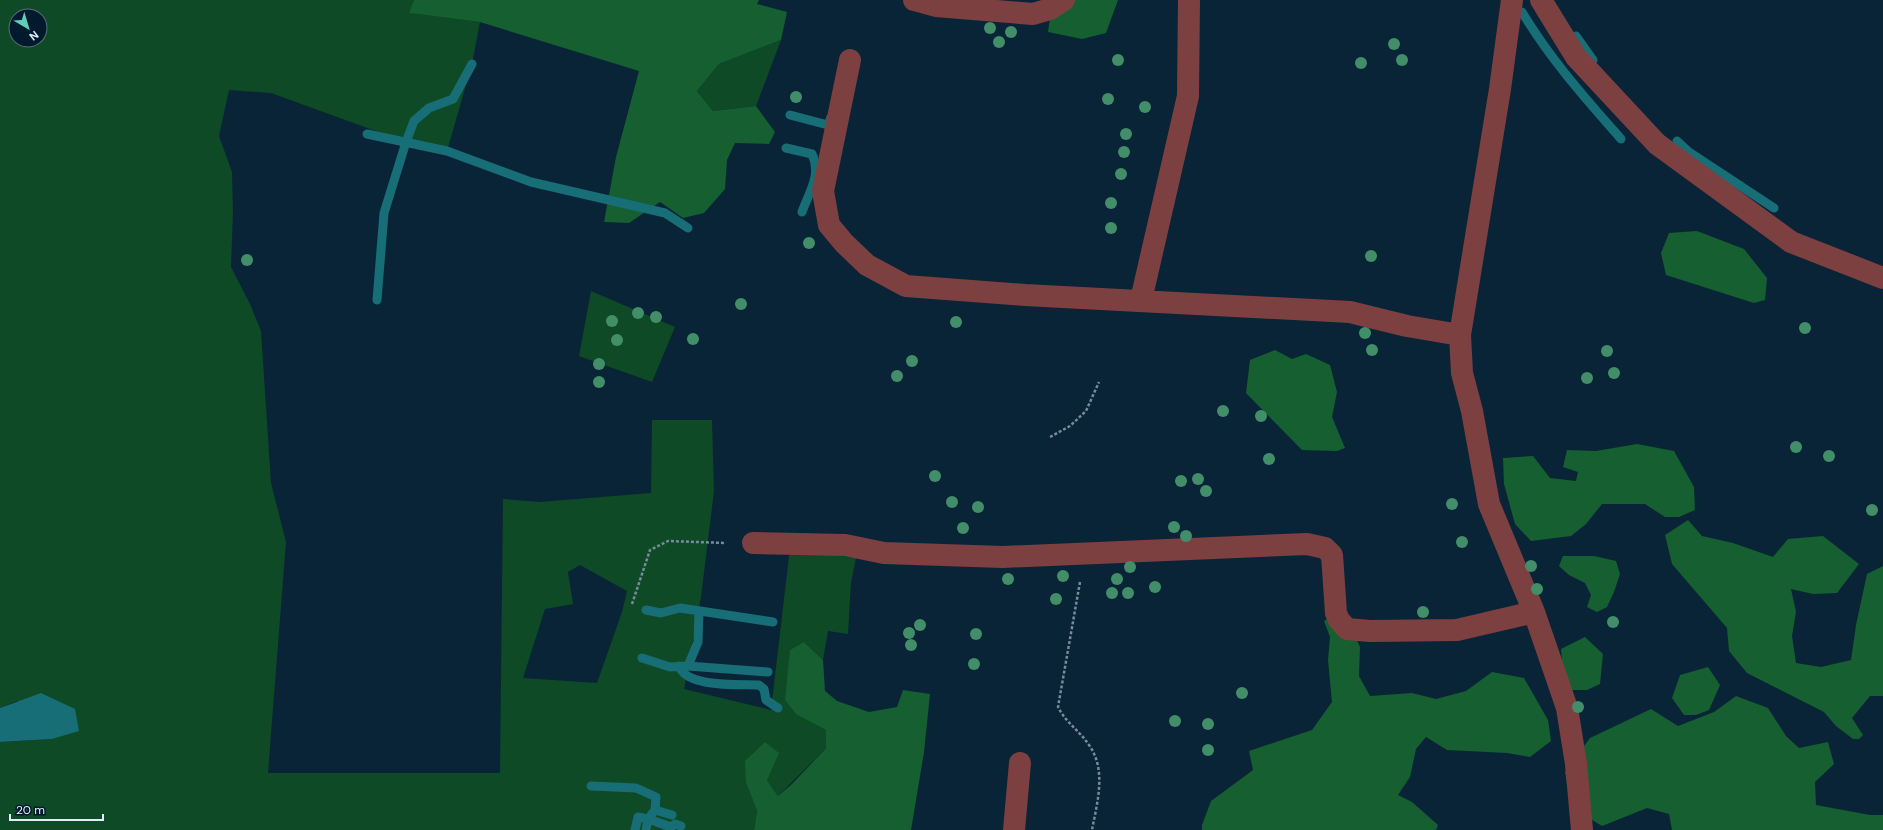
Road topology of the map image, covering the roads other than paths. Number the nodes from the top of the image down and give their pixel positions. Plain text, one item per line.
1 (914, 0) edge
2 (1064, 0) edge
3 (1188, 0) edge
4 (1512, 0) edge
5 (1541, 0) edge
6 (850, 60) dead end
7 (1883, 278) edge
8 (1140, 300) junction
9 (1460, 335) junction
10 (753, 543) road end
11 (1534, 612) junction
12 (1020, 763) dead end
13 (1014, 830) edge
14 (1582, 830) edge

1 - 2 street
3 - 8 street
4 - 9 street
5 - 7 street
6 - 8 street
8 - 9 street
9 - 11 street
10 - 11 street
11 - 14 street
12 - 13 street

